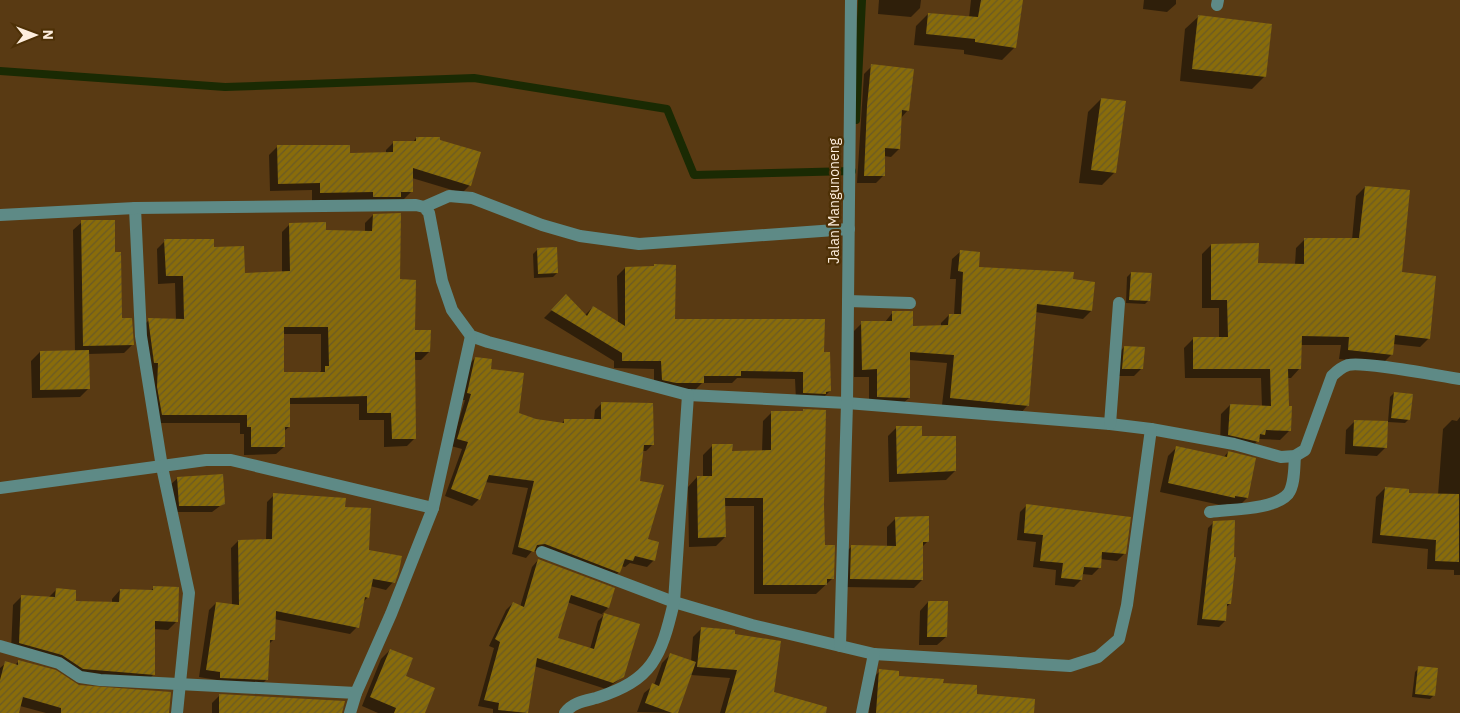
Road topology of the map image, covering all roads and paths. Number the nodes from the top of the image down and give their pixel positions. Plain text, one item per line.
1 (851, 0) edge
2 (424, 207) junction
3 (135, 208) junction
4 (0, 215) edge
5 (849, 229) junction
6 (848, 301) junction
7 (910, 303) dead end
8 (1119, 303) dead end
9 (471, 336) junction
10 (1460, 379) edge
11 (688, 395) junction
12 (847, 403) junction
13 (1110, 424) junction
14 (1151, 429) junction
15 (1295, 456) junction
16 (162, 468) junction
17 (0, 488) edge
18 (433, 508) junction
19 (1210, 512) dead end
20 (542, 552) dead end
21 (674, 602) junction
22 (0, 646) edge
23 (840, 646) junction
24 (874, 654) junction
25 (180, 683) junction
26 (356, 693) junction
27 (177, 713) edge
28 (350, 713) edge
29 (565, 713) edge
30 (862, 713) edge

1 - 5 street, Jalan Mangunoneng
2 - 3 street
2 - 5 street
2 - 9 street
3 - 4 street
3 - 16 street
5 - 6 street, Jalan Mangunoneng
6 - 7 street
6 - 12 street, Jalan Mangunoneng
8 - 13 street
9 - 11 street
9 - 18 street
10 - 15 street
11 - 12 street
11 - 21 street
12 - 13 street
12 - 23 street, Jalan Mangunoneng
13 - 14 street
14 - 15 street
14 - 24 street
15 - 19 street
16 - 17 street
16 - 18 street
16 - 25 street
18 - 26 street
20 - 21 street
21 - 23 street
21 - 29 street
22 - 25 street
23 - 24 street
24 - 30 street
25 - 26 street
25 - 27 street
26 - 28 street

